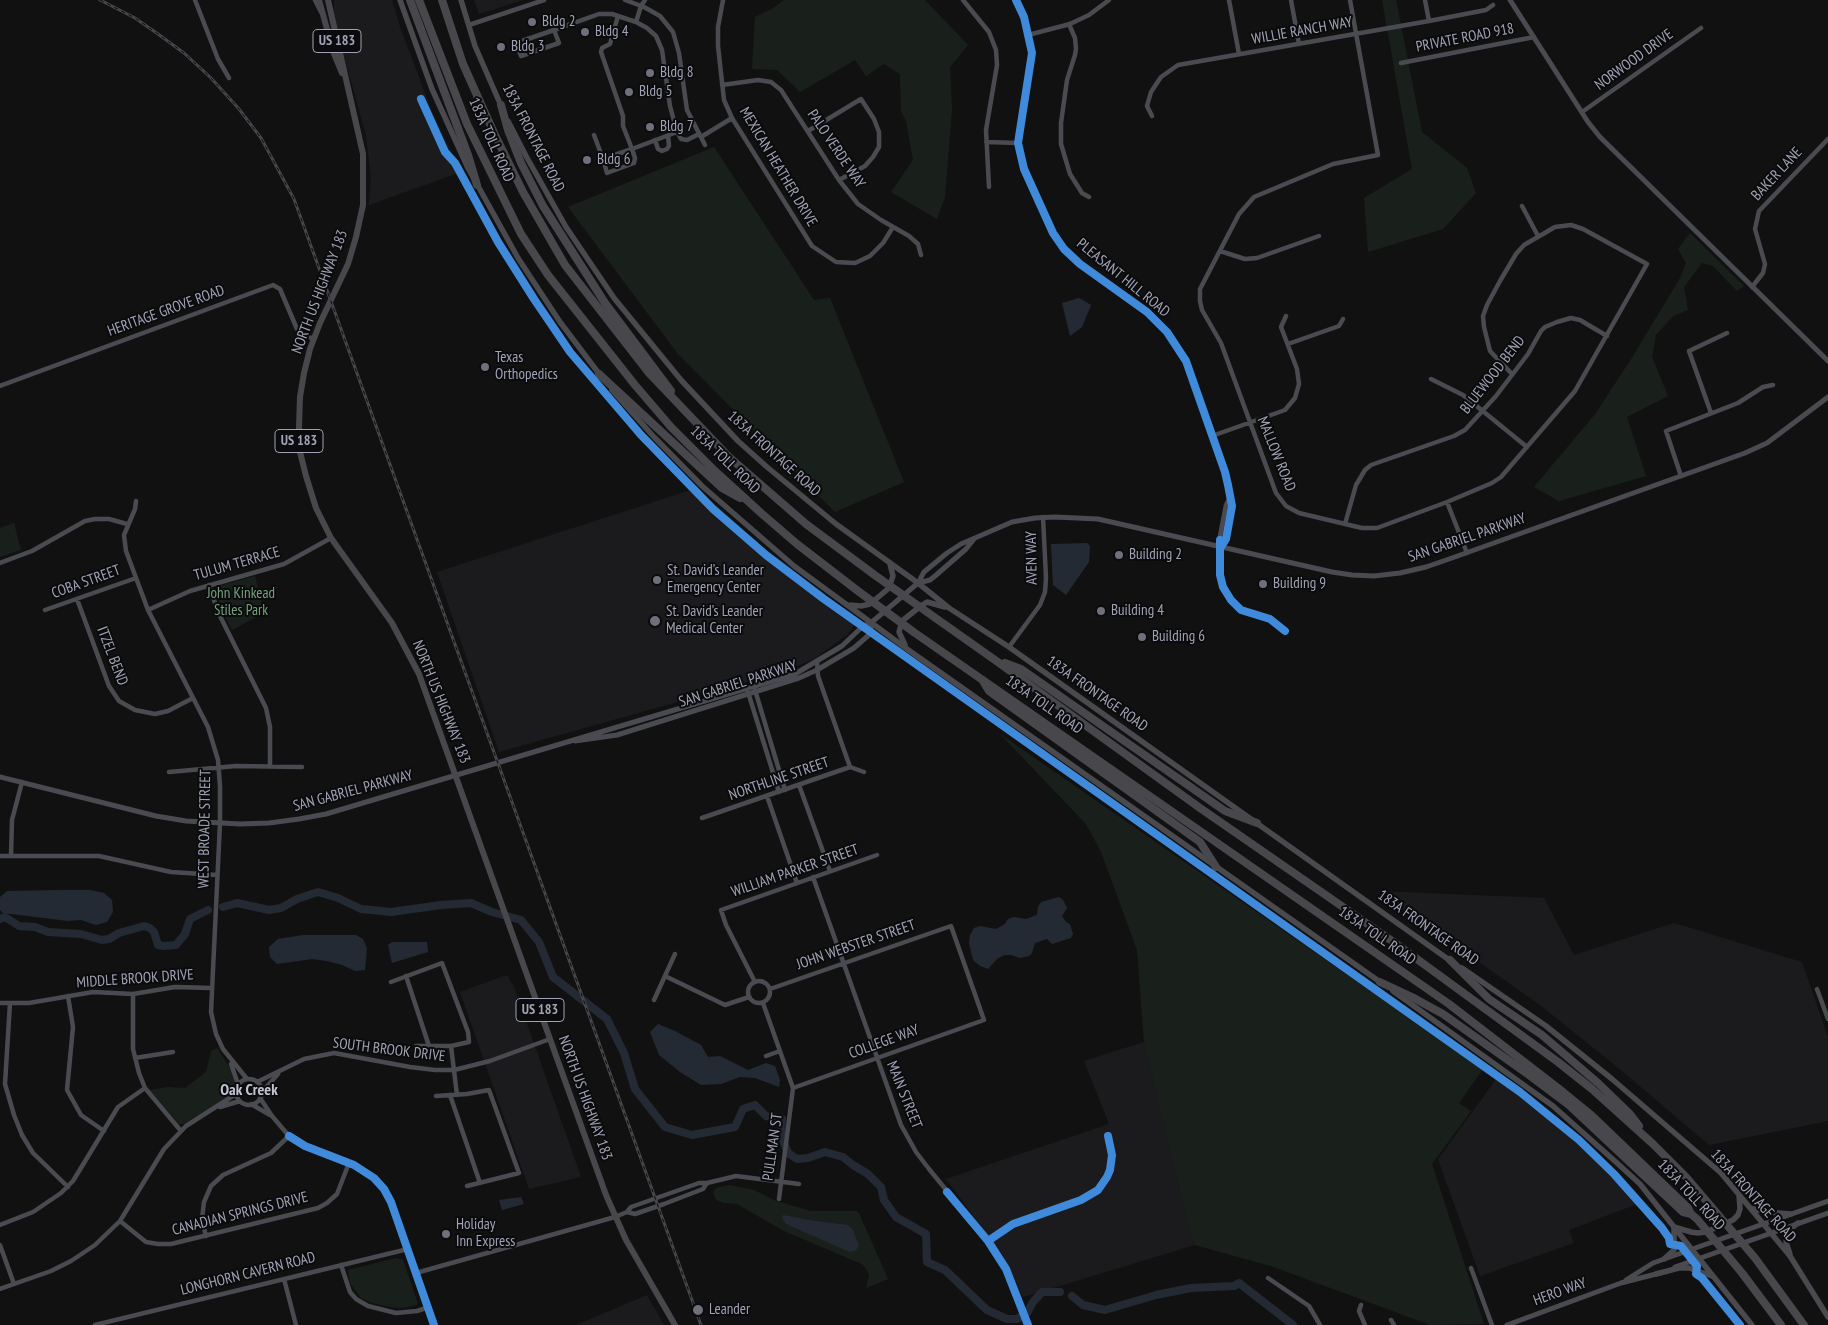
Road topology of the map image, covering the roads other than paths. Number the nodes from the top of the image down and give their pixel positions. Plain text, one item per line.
1 (195, 0) edge
2 (317, 0) edge
3 (328, 0) edge
4 (400, 0) edge
5 (410, 0) edge
6 (419, 0) edge
7 (442, 0) edge
8 (461, 0) edge
9 (544, 0) edge
10 (625, 0) edge
11 (645, 0) edge
12 (723, 0) edge
13 (963, 0) edge
14 (1016, 0) edge
15 (1109, 0) edge
16 (1230, 0) edge
17 (1291, 0) edge
18 (1350, 0) edge
19 (1425, 0) edge
20 (1510, 0) edge
21 (1493, 5) dead end
22 (641, 6) junction
23 (618, 16) junction
24 (1429, 21) junction
25 (636, 22) junction
26 (1069, 24) junction
27 (469, 25) junction
28 (1701, 28) dead end
29 (554, 30) junction
30 (1356, 34) junction
31 (1028, 35) junction
32 (1534, 37) junction
33 (1299, 44) junction
34 (1239, 54) junction
35 (1400, 63) dead end
36 (229, 78) dead end
37 (346, 81) junction
38 (722, 85) junction
39 (501, 105) junction
40 (1582, 112) junction
41 (1152, 116) dead end
42 (732, 118) junction
43 (808, 131) junction
44 (677, 132) junction
45 (594, 135) dead end
46 (668, 136) junction
47 (700, 136) junction
48 (1828, 139) edge
49 (655, 140) junction
50 (986, 142) junction
51 (1018, 143) junction
52 (705, 145) dead end
53 (632, 149) junction
54 (603, 159) junction
55 (839, 180) junction
56 (477, 185) junction
57 (989, 186) dead end
58 (1088, 197) dead end
59 (1522, 206) dead end
60 (893, 228) junction
61 (1319, 236) dead end
62 (1538, 236) junction
63 (1220, 251) junction
64 (921, 255) dead end
65 (1752, 287) junction
66 (1286, 316) dead end
67 (1343, 319) dead end
68 (1727, 333) dead end
69 (1607, 336) junction
70 (314, 339) junction
71 (1288, 344) junction
72 (1828, 361) edge
73 (599, 374) junction
74 (1512, 374) junction
75 (1431, 379) dead end
76 (1773, 385) dead end
77 (0, 386) edge
78 (1828, 398) edge
79 (1483, 411) junction
80 (1711, 412) junction
81 (1250, 423) junction
82 (699, 426) junction
83 (1212, 436) junction
84 (1528, 447) junction
85 (1681, 476) junction
86 (136, 501) dead end
87 (1447, 502) junction
88 (750, 503) junction
89 (1043, 517) junction
90 (128, 524) junction
91 (1345, 524) junction
92 (331, 538) junction
93 (974, 539) junction
94 (1221, 547) junction
95 (1467, 553) junction
96 (0, 563) edge
97 (890, 564) junction
98 (136, 578) junction
99 (918, 583) junction
100 (209, 585) junction
101 (78, 599) junction
102 (848, 604) junction
103 (949, 608) junction
104 (45, 610) dead end
105 (148, 610) junction
106 (872, 622) junction
107 (1285, 631) dead end
108 (1009, 647) junction
109 (907, 649) junction
110 (996, 660) junction
111 (817, 662) junction
112 (817, 670) junction
113 (981, 678) junction
114 (755, 686) junction
115 (746, 688) junction
116 (756, 693) junction
117 (749, 695) junction
118 (193, 698) junction
119 (562, 743) junction
120 (270, 766) junction
121 (302, 766) dead end
122 (850, 767) junction
123 (219, 768) junction
124 (170, 772) dead end
125 (864, 772) dead end
126 (457, 775) junction
127 (0, 777) edge
128 (22, 782) junction
129 (799, 785) junction
130 (785, 790) junction
131 (779, 792) junction
132 (767, 796) junction
133 (702, 818) dead end
134 (220, 823) junction
135 (1257, 823) junction
136 (877, 855) dead end
137 (0, 856) edge
138 (11, 856) junction
139 (1216, 867) junction
140 (830, 871) junction
141 (217, 875) junction
142 (813, 877) junction
143 (797, 883) junction
144 (675, 954) dead end
145 (1450, 960) junction
146 (843, 964) junction
147 (406, 976) junction
148 (665, 976) junction
149 (392, 982) dead end
150 (755, 982) junction
151 (1380, 982) junction
152 (211, 988) junction
153 (770, 989) junction
154 (1817, 989) dead end
155 (132, 994) junction
156 (68, 996) junction
157 (749, 997) junction
158 (654, 1000) dead end
159 (0, 1002) edge
160 (10, 1003) junction
161 (763, 1003) junction
162 (1828, 1019) edge
163 (984, 1020) joint
164 (550, 1039) junction
165 (416, 1046) dead end
166 (430, 1046) junction
167 (451, 1046) junction
168 (780, 1051) junction
169 (173, 1052) dead end
170 (227, 1056) junction
171 (766, 1056) dead end
172 (135, 1058) junction
173 (876, 1058) junction
174 (282, 1070) junction
175 (454, 1070) junction
176 (247, 1079) junction
177 (257, 1082) junction
178 (238, 1084) junction
179 (146, 1088) junction
180 (793, 1088) junction
181 (236, 1094) junction
182 (261, 1095) junction
183 (450, 1095) junction
184 (457, 1095) junction
185 (436, 1096) dead end
186 (240, 1101) junction
187 (251, 1104) junction
188 (216, 1108) junction
189 (272, 1116) junction
190 (181, 1130) junction
191 (104, 1131) junction
192 (289, 1136) junction
193 (1653, 1144) junction
194 (349, 1163) junction
195 (780, 1182) junction
196 (480, 1183) junction
197 (707, 1183) junction
198 (799, 1184) dead end
199 (68, 1186) junction
200 (467, 1186) dead end
201 (1738, 1194) junction
202 (779, 1199) dead end
203 (1828, 1201) edge
204 (1750, 1208) junction
205 (628, 1212) junction
206 (1828, 1213) edge
207 (1791, 1214) junction
208 (615, 1216) junction
209 (1694, 1217) junction
210 (120, 1221) junction
211 (1798, 1223) junction
212 (1764, 1224) junction
213 (0, 1225) edge
214 (1674, 1227) junction
215 (1771, 1233) junction
216 (206, 1236) junction
217 (0, 1244) edge
218 (408, 1249) junction
219 (1692, 1249) junction
220 (1790, 1256) junction
221 (1700, 1258) junction
222 (1664, 1259) junction
223 (341, 1264) junction
224 (1471, 1268) dead end
225 (416, 1273) junction
226 (1656, 1274) junction
227 (1268, 1278) dead end
228 (1715, 1278) junction
229 (284, 1279) junction
230 (1622, 1283) junction
231 (14, 1284) junction
232 (0, 1289) edge
233 (1360, 1305) dead end
234 (429, 1307) junction
235 (1828, 1317) edge
236 (95, 1325) edge
237 (296, 1325) edge
238 (434, 1325) edge
239 (675, 1325) edge
240 (1028, 1325) edge
241 (1320, 1325) edge
242 (1365, 1325) edge
243 (1492, 1325) edge
244 (1507, 1325) edge
245 (1752, 1325) edge
246 (1781, 1325) edge
247 (1804, 1325) edge

1 - 36 street
2 - 37 main road, US 183
3 - 37 main road, NORTH US HIGHWAY 183 / US 183
4 - 56 main road
5 - 56 highway
6 - 88 highway, 183A TOLL ROAD
7 - 82 highway, 183A TOLL ROAD
8 - 27 main road, 183A FRONTAGE ROAD
9 - 27 street
10 - 22 street
11 - 22 street
12 - 38 street, MEXICAN HEATHER DRIVE
13 - 50 street
14 - 31 street, PLEASANT HILL ROAD
15 - 26 street
16 - 34 street
17 - 33 street
18 - 30 street
19 - 24 street
20 - 32 street
21 - 24 street, WILLIE RANCH WAY
22 - 25 street
22 - 47 street
23 - 25 street
23 - 29 street
23 - 53 street
24 - 30 street, WILLIE RANCH WAY
25 - 44 street
26 - 31 street
26 - 58 street
27 - 39 main road, 183A FRONTAGE ROAD
28 - 40 street, NORWOOD DRIVE
29 - 29 street
30 - 33 street, WILLIE RANCH WAY
30 - 63 street, MALLOW ROAD
31 - 51 street, PLEASANT HILL ROAD
32 - 35 street, PRIVATE ROAD 918
32 - 40 street
33 - 34 street, WILLIE RANCH WAY
34 - 41 street, WILLIE RANCH WAY
37 - 70 main road, NORTH US HIGHWAY 183 / US 183
38 - 42 street, MEXICAN HEATHER DRIVE
38 - 43 street, PALO VERDE WAY
39 - 82 highway
39 - 97 main road, 183A FRONTAGE ROAD
40 - 65 street
42 - 47 street
42 - 60 street, MEXICAN HEATHER DRIVE
43 - 55 street, PALO VERDE WAY
43 - 55 street
44 - 46 street
44 - 47 street
45 - 54 street
46 - 49 street
46 - 49 street
47 - 52 street
48 - 65 street, BAKER LANE
49 - 53 street
50 - 51 street
50 - 57 street
51 - 83 street, PLEASANT HILL ROAD
53 - 54 street
53 - 54 street
55 - 60 street, PALO VERDE WAY
56 - 73 main road
59 - 62 street
60 - 64 street, PALO VERDE WAY
61 - 63 street
62 - 69 street, MALLOW ROAD
62 - 74 street
63 - 81 street, MALLOW ROAD
65 - 72 street
66 - 71 street
67 - 71 street
68 - 80 street
69 - 74 street, BLUEWOOD BEND
69 - 84 street, MALLOW ROAD
70 - 77 street, HERITAGE GROVE ROAD
70 - 92 main road, NORTH US HIGHWAY 183 / US 183
71 - 81 street
73 - 88 highway
73 - 102 main road
74 - 79 street, BLUEWOOD BEND
75 - 79 street
76 - 80 street
78 - 85 street, SAN GABRIEL PARKWAY
79 - 84 street
79 - 91 street, BLUEWOOD BEND
80 - 85 street
81 - 83 street
81 - 91 street, MALLOW ROAD
82 - 110 highway, 183A TOLL ROAD
83 - 94 street, PLEASANT HILL ROAD
84 - 87 street, MALLOW ROAD
85 - 95 street, SAN GABRIEL PARKWAY
86 - 90 street, WEST BROADE STREET
87 - 91 street, MALLOW ROAD
87 - 95 street
88 - 113 highway, 183A TOLL ROAD
89 - 93 street, SAN GABRIEL PARKWAY
89 - 94 street, SAN GABRIEL PARKWAY
89 - 108 street, AVEN WAY
90 - 96 street
90 - 98 street, WEST BROADE STREET
92 - 100 street, TULUM TERRACE
92 - 126 main road, NORTH US HIGHWAY 183 / US 183
93 - 99 street, SAN GABRIEL PARKWAY
93 - 99 street, SAN GABRIEL PARKWAY
94 - 95 street, SAN GABRIEL PARKWAY
94 - 107 street, PLEASANT HILL ROAD
97 - 99 main road, 183A FRONTAGE ROAD
97 - 102 main road
98 - 101 street, COBA STREET
98 - 105 street, WEST BROADE STREET
99 - 103 main road, 183A FRONTAGE ROAD
99 - 106 street, SAN GABRIEL PARKWAY
100 - 105 street, TULUM TERRACE
100 - 120 street
101 - 104 street, COBA STREET
101 - 118 street, ITZEL BEND
102 - 106 main road
103 - 108 main road, 183A FRONTAGE ROAD
103 - 109 main road
105 - 118 street, WEST BROADE STREET
106 - 109 main road
106 - 111 street, SAN GABRIEL PARKWAY
106 - 112 street, SAN GABRIEL PARKWAY
108 - 135 main road, 183A FRONTAGE ROAD
109 - 139 main road
110 - 135 highway
110 - 193 highway, 183A TOLL ROAD
111 - 112 street
111 - 114 street, SAN GABRIEL PARKWAY
112 - 116 street, SAN GABRIEL PARKWAY
112 - 122 street
113 - 139 highway
113 - 209 highway, 183A TOLL ROAD
114 - 115 street, SAN GABRIEL PARKWAY
114 - 116 street
115 - 117 street
115 - 119 street, SAN GABRIEL PARKWAY
116 - 117 street, SAN GABRIEL PARKWAY
116 - 130 street
117 - 119 street, SAN GABRIEL PARKWAY
117 - 131 street
118 - 123 street, WEST BROADE STREET
119 - 126 street, SAN GABRIEL PARKWAY
120 - 121 street
120 - 123 street
122 - 125 street, NORTHLINE STREET
122 - 129 street, NORTHLINE STREET
123 - 124 street
123 - 134 street, WEST BROADE STREET
126 - 134 street, SAN GABRIEL PARKWAY
126 - 164 main road, NORTH US HIGHWAY 183 / US 183
127 - 128 street, SAN GABRIEL PARKWAY
128 - 134 street, SAN GABRIEL PARKWAY
128 - 138 street
129 - 130 street, NORTHLINE STREET
129 - 140 street
130 - 131 street, NORTHLINE STREET
131 - 132 street, NORTHLINE STREET
132 - 133 street, NORTHLINE STREET
132 - 143 street
134 - 141 street, WEST BROADE STREET
135 - 145 main road, 183A FRONTAGE ROAD
136 - 140 street, WILLIAM PARKER STREET
137 - 138 street
138 - 141 street
139 - 151 main road
140 - 142 street, WILLIAM PARKER STREET
141 - 152 street, WEST BROADE STREET
142 - 143 street, WILLIAM PARKER STREET
142 - 146 street, MAIN STREET
143 - 150 street, WILLIAM PARKER STREET
144 - 148 street
145 - 193 highway
145 - 201 main road, 183A FRONTAGE ROAD
146 - 153 street, JOHN WEBSTER STREET
146 - 163 street, JOHN WEBSTER STREET
146 - 173 street, MAIN STREET
147 - 149 street
147 - 166 street
147 - 167 street
148 - 157 street
148 - 158 street
150 - 153 street
150 - 157 street
151 - 209 highway
151 - 214 main road
152 - 155 street, MIDDLE BROOK DRIVE
152 - 170 street, WEST BROADE STREET
153 - 161 street
154 - 162 street
155 - 156 street, MIDDLE BROOK DRIVE
155 - 172 street
156 - 160 street, MIDDLE BROOK DRIVE
156 - 191 street
157 - 161 street
159 - 160 street, MIDDLE BROOK DRIVE
160 - 199 street
161 - 168 street
163 - 173 street, COLLEGE WAY
164 - 175 street, SOUTH BROOK DRIVE
164 - 208 main road, NORTH US HIGHWAY 183 / US 183
165 - 166 street
166 - 167 street
167 - 175 street
168 - 171 street
168 - 180 street
169 - 172 street
170 - 176 street, WEST BROADE STREET
170 - 178 street, WEST BROADE STREET
172 - 179 street
173 - 180 street, COLLEGE WAY
173 - 240 street, MAIN STREET
174 - 175 street, SOUTH BROOK DRIVE
174 - 177 street, SOUTH BROOK DRIVE
174 - 182 street, SOUTH BROOK DRIVE
175 - 184 street
176 - 177 street
176 - 178 street
177 - 182 street
178 - 181 street
179 - 190 street
179 - 191 street
180 - 195 street, PULLMAN ST
181 - 186 street
181 - 188 street
182 - 187 street
182 - 189 street
183 - 184 street
183 - 185 street
183 - 196 street
184 - 196 street
186 - 187 street
186 - 188 street
187 - 189 street
188 - 190 street
189 - 192 street
190 - 210 street
191 - 199 street
192 - 194 street
192 - 216 street
193 - 247 highway, 183A TOLL ROAD
194 - 216 street, CANADIAN SPRINGS DRIVE
194 - 218 street
195 - 197 street
195 - 198 street
195 - 202 street, PULLMAN ST
196 - 200 street
197 - 205 street
197 - 205 street
199 - 213 street
201 - 204 main road, 183A FRONTAGE ROAD
201 - 214 main road
203 - 207 street, HERO WAY
204 - 207 main road
204 - 212 main road, 183A FRONTAGE ROAD
205 - 208 street
206 - 211 street, HERO WAY
207 - 212 street, HERO WAY
208 - 225 street
208 - 239 main road, NORTH US HIGHWAY 183 / US 183
209 - 246 highway, 183A TOLL ROAD
210 - 216 street, CANADIAN SPRINGS DRIVE
210 - 231 street
211 - 215 street, HERO WAY
211 - 220 main road
212 - 215 main road, 183A FRONTAGE ROAD
212 - 219 street, HERO WAY
214 - 219 main road
214 - 222 main road
215 - 220 main road, 183A FRONTAGE ROAD
215 - 221 street, HERO WAY
217 - 231 street
218 - 223 street, LONGHORN CAVERN ROAD
218 - 225 street
219 - 221 main road
219 - 222 street, HERO WAY
220 - 235 main road, 183A FRONTAGE ROAD
221 - 226 street, HERO WAY
221 - 228 main road
222 - 230 street, HERO WAY
223 - 229 street, LONGHORN CAVERN ROAD
223 - 234 street
224 - 243 street
225 - 234 street
226 - 228 main road
226 - 230 street, HERO WAY
227 - 241 street
228 - 245 main road
229 - 236 street, LONGHORN CAVERN ROAD
229 - 237 street
230 - 244 street, HERO WAY
231 - 232 street
233 - 242 street
234 - 238 street

